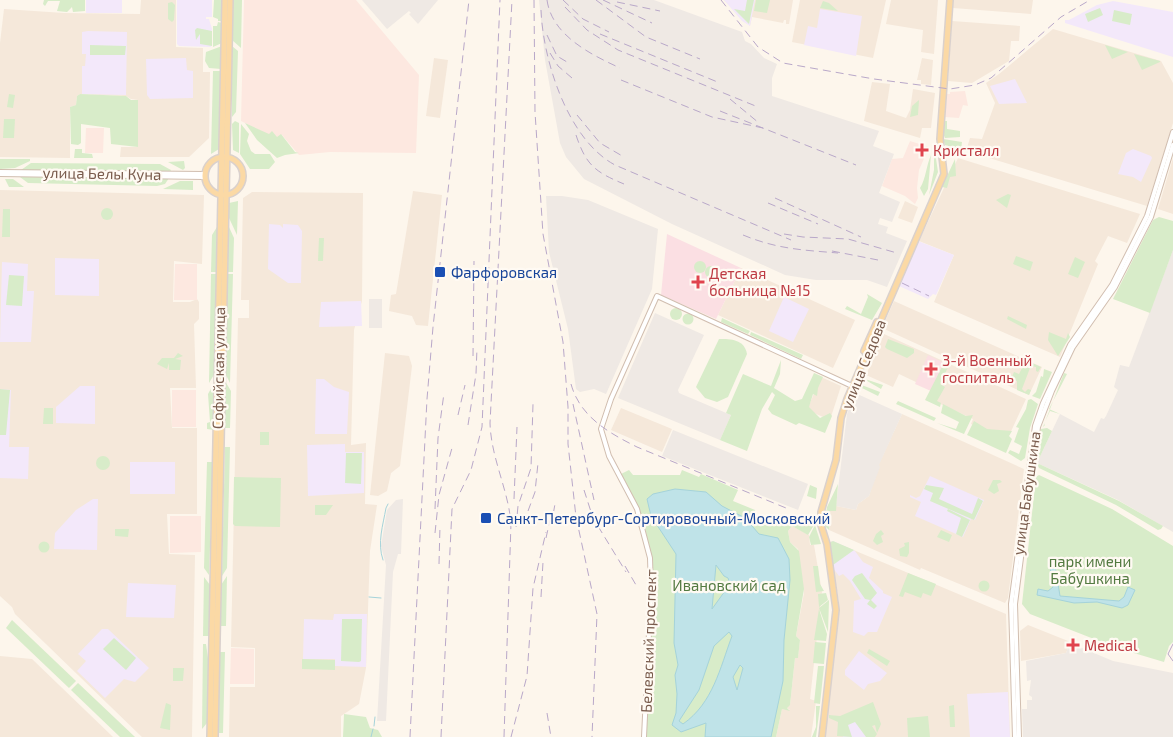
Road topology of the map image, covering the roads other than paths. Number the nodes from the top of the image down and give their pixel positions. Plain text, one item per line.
1 (225, 0) edge
2 (230, 0) edge
3 (948, 0) edge
4 (1173, 132) edge
5 (1173, 145) edge
6 (224, 157) junction
7 (0, 173) edge
8 (204, 176) junction
9 (224, 195) junction
10 (851, 385) junction
11 (215, 611) junction
12 (210, 737) edge
13 (214, 737) edge
14 (644, 737) edge
15 (821, 737) edge
16 (1017, 737) edge

1 - 6 main road, Софийская улица
2 - 6 main road, Софийская улица
3 - 10 main road, улица Седова
4 - 16 street, улица Бабушкина
5 - 16 street, улица Бабушкина
6 - 8 main road
6 - 9 main road, Софийская улица
6 - 9 main road
7 - 8 street, улица Белы Куна
8 - 9 main road
9 - 11 main road, Софийская улица
10 - 14 street, Белевский проспект
10 - 15 main road, улица Седова
11 - 12 main road, Софийская улица
11 - 13 main road, Софийская улица

